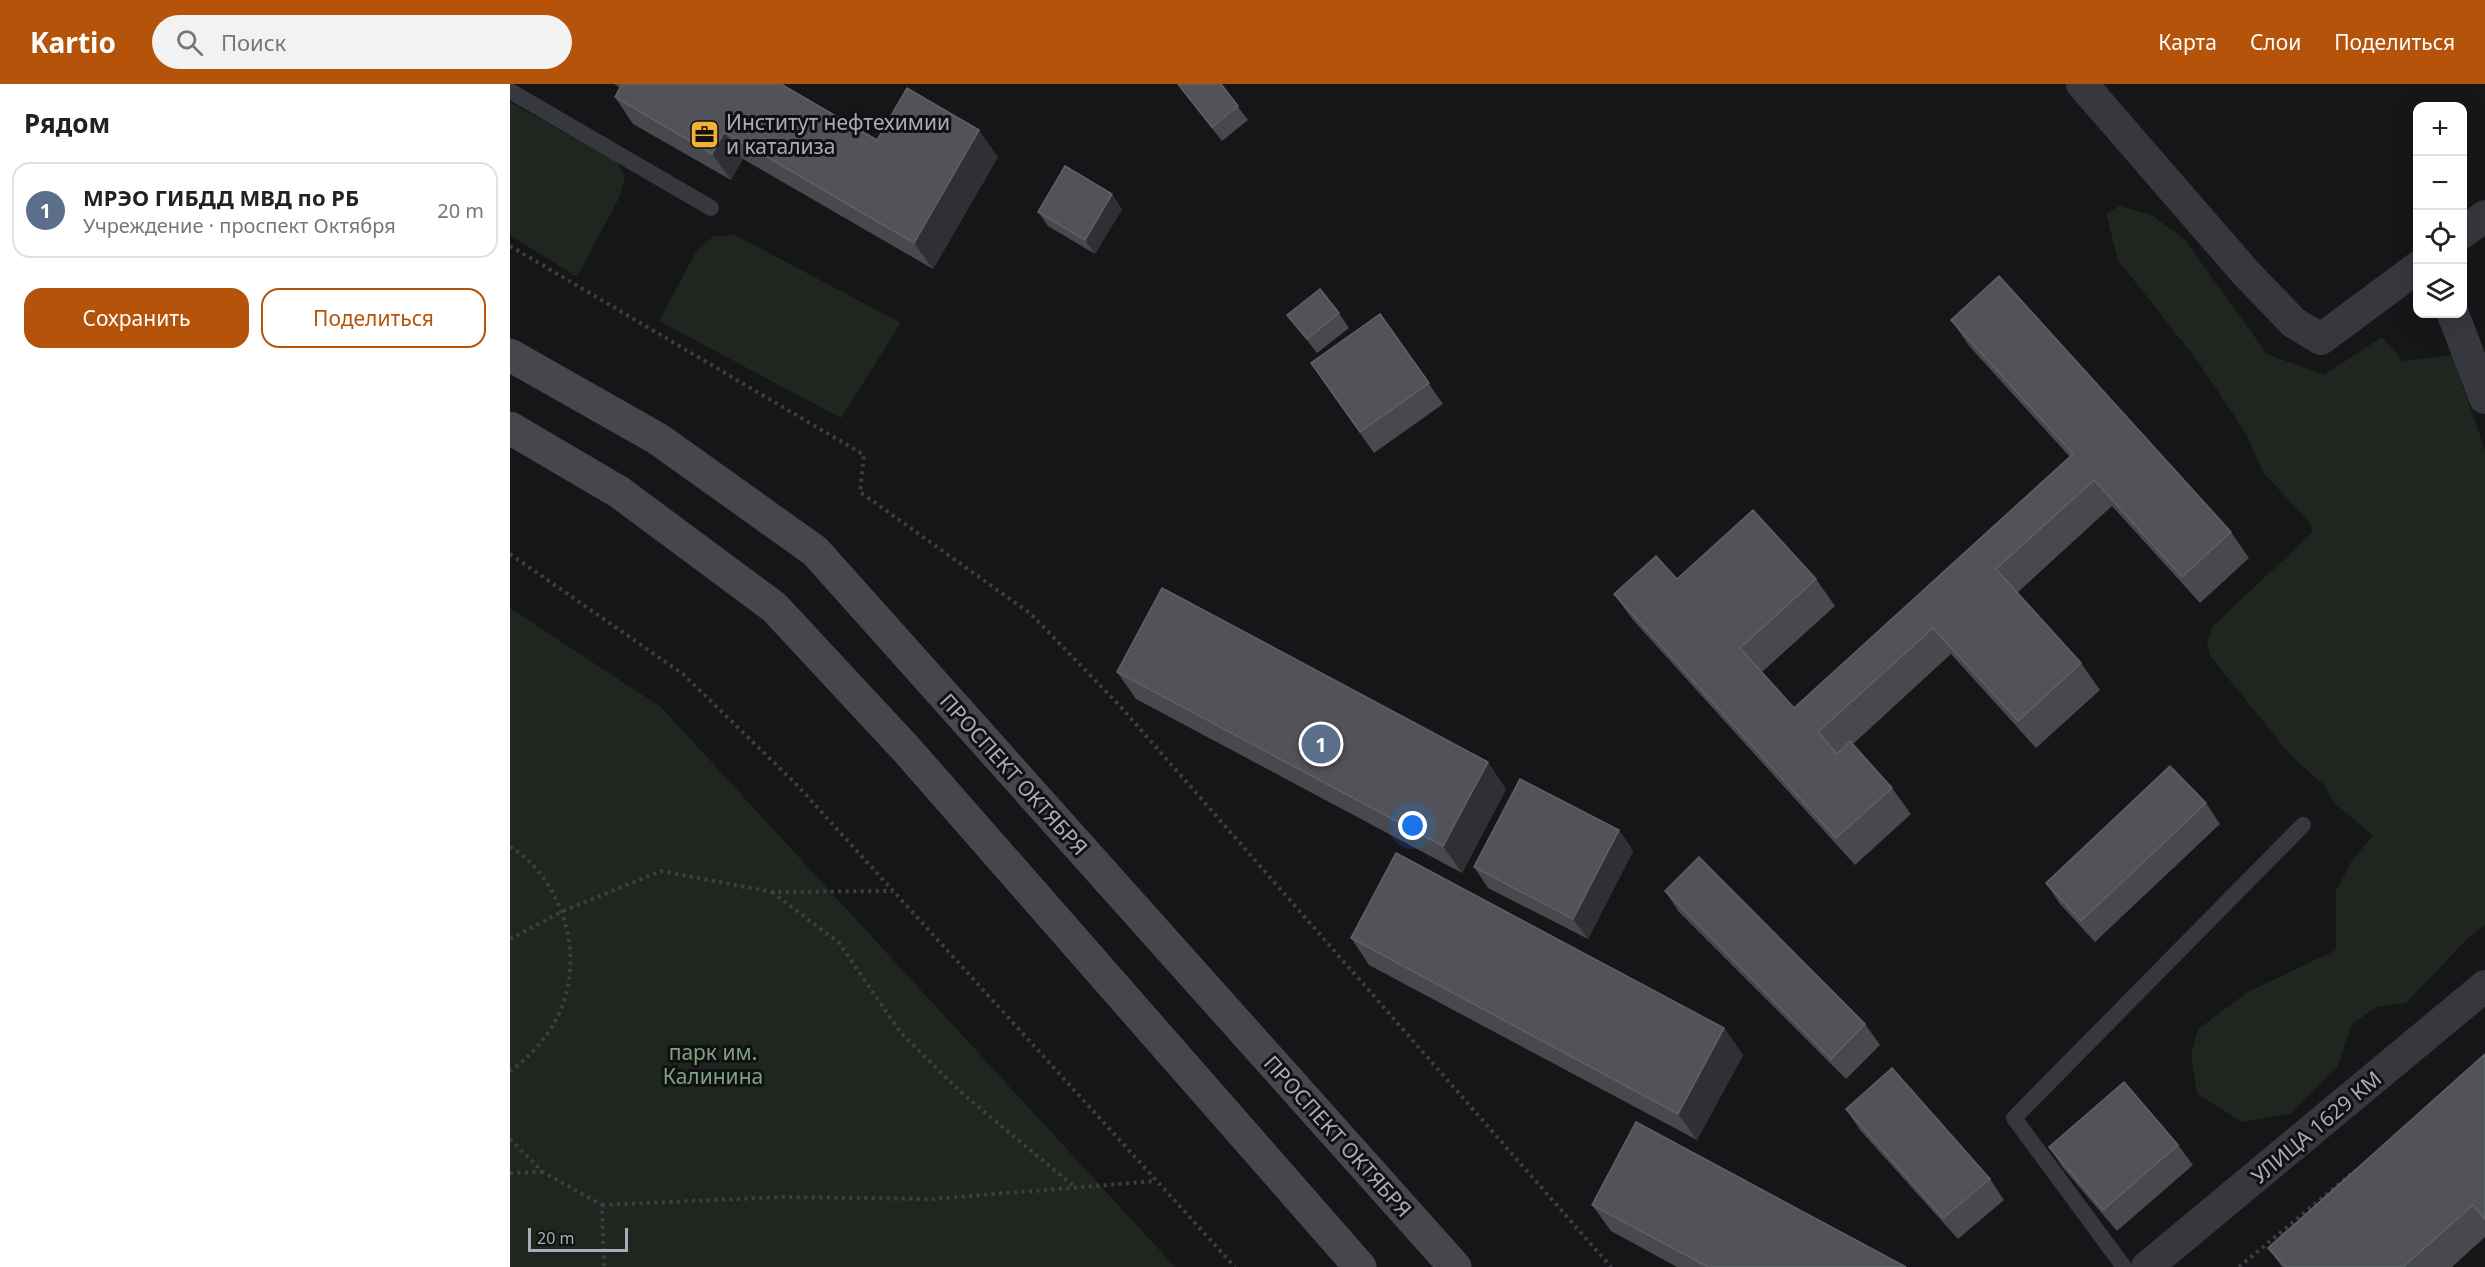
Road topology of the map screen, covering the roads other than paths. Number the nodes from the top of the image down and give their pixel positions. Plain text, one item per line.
1 (2082, 84) edge
2 (510, 91) edge
3 (711, 208) dead end
4 (2485, 216) edge
5 (2467, 230) edge
6 (2413, 271) edge
7 (2455, 318) edge
8 (510, 355) edge
9 (2485, 398) edge
10 (510, 428) edge
11 (2303, 825) dead end
12 (2485, 986) edge
13 (1360, 1267) edge
14 (1455, 1267) edge
15 (2124, 1267) edge
16 (2147, 1267) edge

1 - 6 street
2 - 3 lane
4 - 5 street
7 - 9 street
8 - 14 main road, ПРОСПЕКТ ОКТЯБРЯ
10 - 13 main road
11 - 15 lane
12 - 16 street, УЛИЦА 1629 КМ

